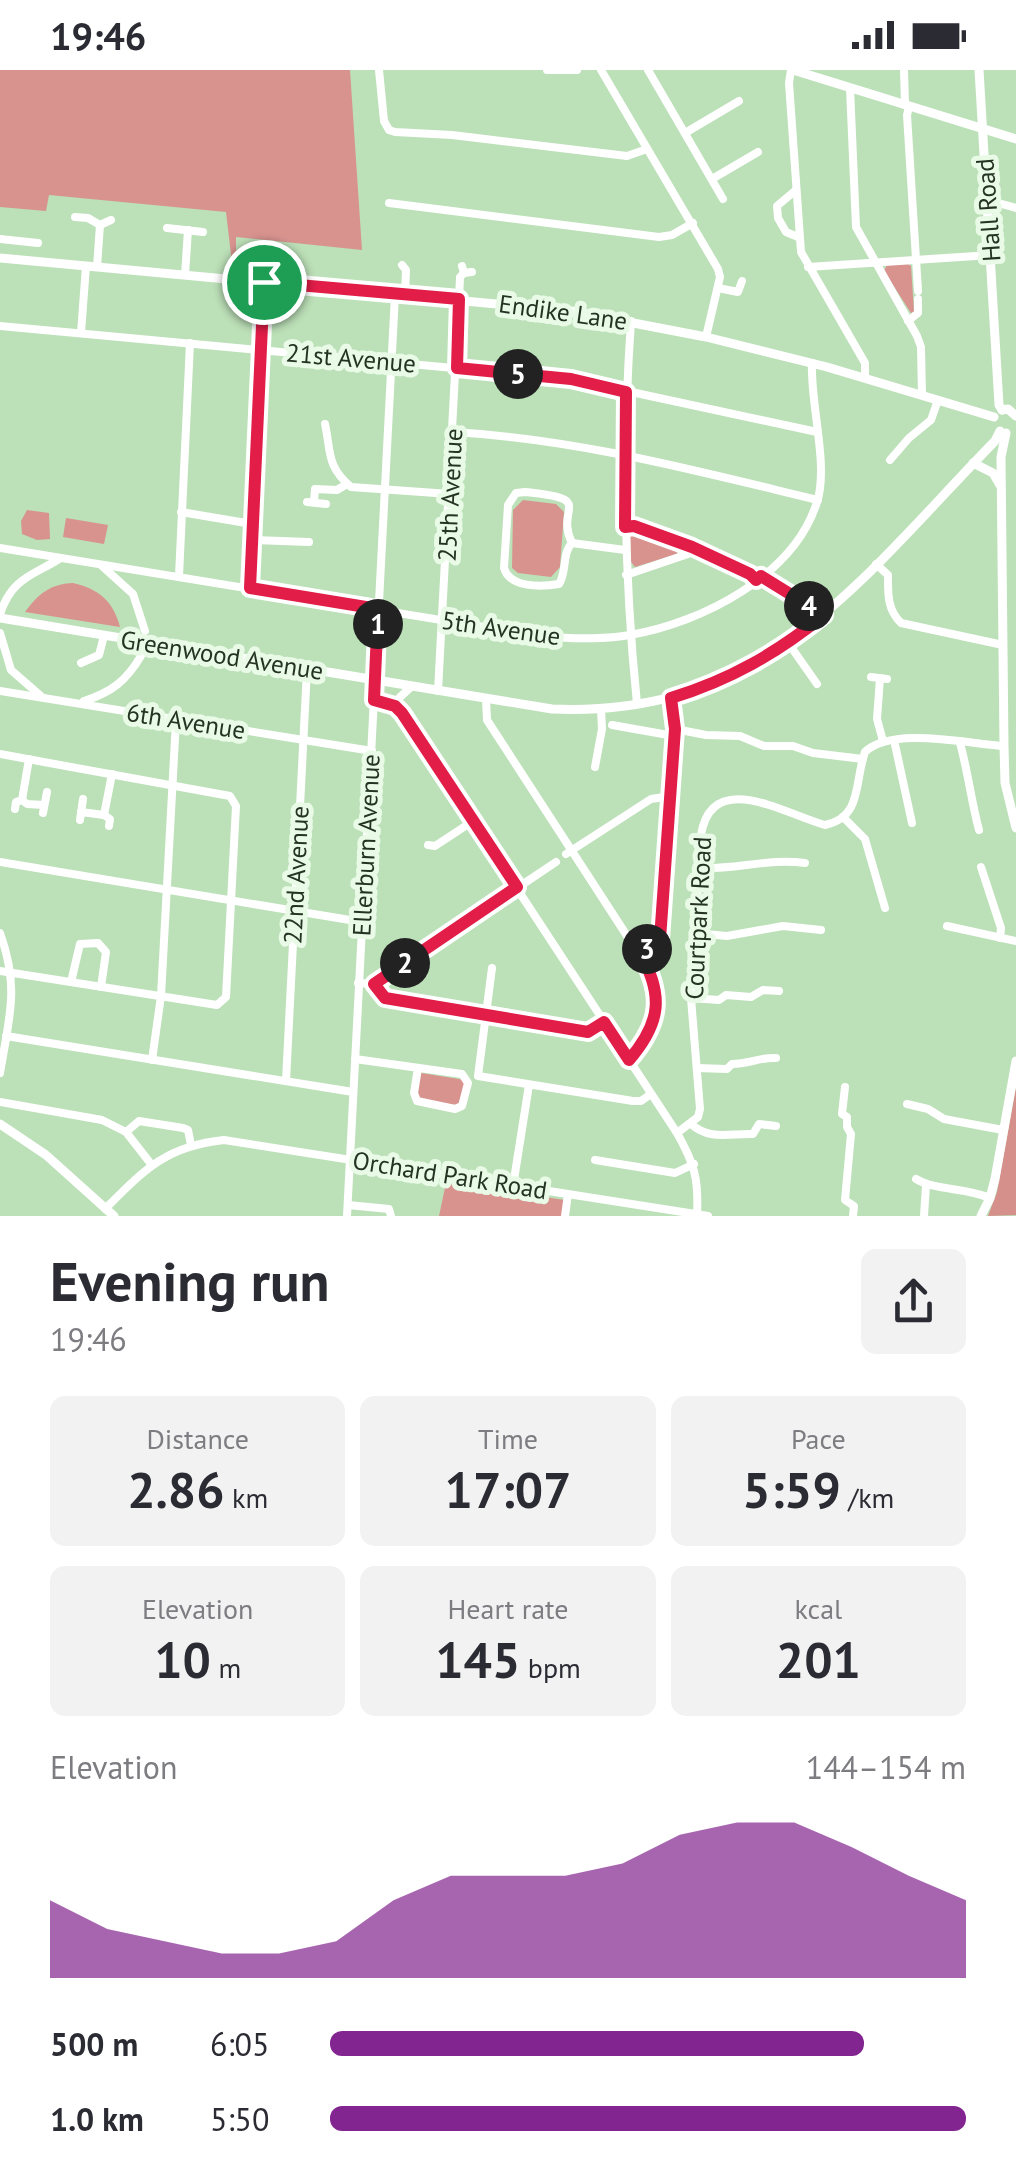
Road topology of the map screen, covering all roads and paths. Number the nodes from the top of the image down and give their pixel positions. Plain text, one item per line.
1 (379, 70) edge
2 (547, 70) edge
3 (577, 70) edge
4 (601, 70) edge
5 (648, 70) edge
6 (792, 70) edge
7 (904, 70) edge
8 (979, 70) edge
9 (850, 88) junction
10 (739, 101) dead end
11 (907, 106) junction
12 (982, 128) junction
13 (686, 133) junction
14 (1016, 139) edge
15 (647, 149) junction
16 (756, 156) dead end
17 (712, 179) junction
18 (796, 190) junction
19 (723, 199) dead end
20 (987, 200) junction
21 (389, 204) dead end
22 (1016, 208) edge
23 (75, 217) dead end
24 (111, 220) dead end
25 (693, 223) junction
26 (100, 225) junction
27 (167, 228) dead end
28 (188, 230) junction
29 (203, 232) dead end
30 (798, 236) junction
31 (0, 239) edge
32 (38, 243) dead end
33 (991, 255) junction
34 (0, 258) edge
35 (916, 259) junction
36 (873, 262) junction
37 (401, 263) dead end
38 (91, 266) junction
39 (808, 267) junction
40 (466, 270) dead end
41 (185, 275) junction
42 (742, 280) dead end
43 (264, 282) junction
44 (718, 288) junction
45 (400, 295) junction
46 (459, 299) junction
47 (631, 321) junction
48 (908, 321) junction
49 (0, 327) edge
50 (81, 333) junction
51 (706, 337) junction
52 (190, 343) junction
53 (260, 350) junction
54 (391, 362) junction
55 (812, 363) junction
56 (457, 368) junction
57 (866, 378) junction
58 (626, 392) junction
59 (922, 394) junction
60 (938, 400) junction
61 (998, 414) junction
62 (1016, 416) edge
63 (325, 424) dead end
64 (1016, 427) edge
65 (454, 432) junction
66 (817, 432) junction
67 (1003, 432) junction
68 (624, 453) junction
69 (890, 460) dead end
70 (973, 463) junction
71 (347, 484) junction
72 (1001, 487) junction
73 (385, 490) junction
74 (450, 494) junction
75 (818, 500) junction
76 (326, 504) dead end
77 (181, 512) junction
78 (252, 524) junction
79 (625, 527) junction
80 (252, 540) junction
81 (309, 542) dead end
82 (572, 543) junction
83 (692, 547) junction
84 (0, 548) edge
85 (625, 550) junction
86 (33, 554) junction
87 (60, 558) junction
88 (98, 563) junction
89 (876, 564) junction
90 (128, 568) junction
91 (35, 570) junction
92 (626, 575) junction
93 (179, 576) junction
94 (759, 578) junction
95 (122, 582) junction
96 (250, 588) junction
97 (378, 609) junction
98 (824, 615) junction
99 (0, 616) edge
100 (443, 621) junction
101 (145, 631) dead end
102 (0, 633) edge
103 (630, 635) junction
104 (104, 636) junction
105 (789, 644) junction
106 (1003, 645) junction
107 (142, 656) dead end
108 (81, 663) dead end
109 (307, 669) junction
110 (879, 678) dead end
111 (19, 679) junction
112 (375, 681) junction
113 (817, 684) dead end
114 (411, 687) junction
115 (438, 691) junction
116 (5, 692) edge
117 (106, 694) junction
118 (44, 698) junction
119 (671, 698) junction
120 (486, 699) junction
121 (374, 700) junction
122 (80, 703) junction
123 (638, 704) junction
124 (110, 708) junction
125 (601, 708) junction
126 (398, 709) junction
127 (176, 720) junction
128 (616, 724) dead end
129 (675, 732) junction
130 (304, 740) junction
131 (883, 740) junction
132 (894, 740) junction
133 (960, 742) junction
134 (1004, 746) junction
135 (372, 752) junction
136 (0, 754) edge
137 (30, 759) junction
138 (862, 759) junction
139 (596, 767) dead end
140 (112, 774) junction
141 (174, 784) junction
142 (47, 792) dead end
143 (670, 796) junction
144 (84, 799) dead end
145 (22, 800) junction
146 (15, 809) dead end
147 (104, 814) junction
148 (845, 819) junction
149 (473, 821) junction
150 (912, 823) dead end
151 (109, 826) dead end
152 (1016, 828) edge
153 (979, 830) dead end
154 (428, 845) dead end
155 (570, 852) junction
156 (0, 862) edge
157 (556, 862) dead end
158 (805, 863) dead end
159 (698, 868) junction
160 (981, 868) dead end
161 (517, 887) junction
162 (168, 890) junction
163 (232, 900) junction
164 (885, 908) dead end
165 (294, 910) junction
166 (362, 922) junction
167 (947, 926) dead end
168 (821, 930) dead end
169 (0, 933) edge
170 (695, 933) junction
171 (1000, 938) junction
172 (1016, 941) edge
173 (640, 953) junction
174 (492, 968) dead end
175 (0, 971) edge
176 (12, 973) junction
177 (71, 982) junction
178 (358, 984) junction
179 (374, 984) junction
180 (101, 987) junction
181 (779, 991) dead end
182 (161, 996) junction
183 (691, 998) junction
184 (486, 1015) junction
185 (604, 1022) junction
186 (6, 1036) junction
187 (776, 1058) dead end
188 (355, 1059) junction
189 (152, 1060) junction
190 (629, 1060) junction
191 (1016, 1061) edge
192 (418, 1068) junction
193 (697, 1068) junction
194 (0, 1073) edge
195 (286, 1080) junction
196 (529, 1085) junction
197 (845, 1087) dead end
198 (354, 1092) junction
199 (651, 1094) junction
200 (0, 1102) edge
201 (907, 1104) dead end
202 (0, 1124) edge
203 (691, 1124) junction
204 (776, 1126) dead end
205 (1004, 1130) junction
206 (126, 1132) junction
207 (676, 1133) junction
208 (191, 1145) junction
209 (351, 1158) junction
210 (595, 1160) dead end
211 (151, 1164) junction
212 (694, 1164) junction
213 (916, 1179) dead end
214 (926, 1185) junction
215 (514, 1186) junction
216 (568, 1194) junction
217 (990, 1198) junction
218 (348, 1205) junction
219 (109, 1212) edge
220 (664, 1212) edge
221 (697, 1214) edge
222 (348, 1216) edge
223 (391, 1216) edge
224 (565, 1216) edge
225 (708, 1216) edge
226 (853, 1216) edge
227 (924, 1216) edge
228 (980, 1216) edge

1 - 15 street
2 - 3 street
4 - 15 street
5 - 13 street
6 - 9 street
6 - 18 street
7 - 11 street
8 - 12 street, Hall Road
9 - 11 street
9 - 36 street
10 - 13 street
11 - 12 street
11 - 35 street
12 - 14 street
12 - 20 street, Hall Road
13 - 17 street
15 - 25 street
16 - 17 street
17 - 19 street
18 - 30 street
18 - 30 street
20 - 22 street
20 - 33 street, Hall Road
21 - 25 street
23 - 26 street
24 - 26 street
25 - 44 street
26 - 38 street
27 - 28 street
28 - 29 street
28 - 41 street
30 - 39 street
31 - 32 street
33 - 35 street
33 - 61 street, Hall Road
34 - 38 street, Endike Lane
35 - 36 street
35 - 48 street
36 - 39 street
36 - 48 street
37 - 45 street, Ellerburn Avenue
38 - 41 street, Endike Lane
38 - 50 street
39 - 57 street
40 - 46 street, 25th Avenue
41 - 43 street, Endike Lane
42 - 44 street
43 - 45 street, Endike Lane
43 - 53 street
44 - 51 street
45 - 46 street, Endike Lane
45 - 54 street, Ellerburn Avenue
46 - 47 street, Endike Lane
46 - 56 street, 25th Avenue
47 - 51 street, Endike Lane
47 - 58 street
48 - 59 street
49 - 50 street, 21st Avenue
50 - 52 street, 21st Avenue
51 - 55 street, Endike Lane
52 - 53 street, 21st Avenue
52 - 77 street
53 - 54 street, 21st Avenue
53 - 78 street
54 - 56 street, 21st Avenue
54 - 73 street, Ellerburn Avenue
55 - 57 street, Endike Lane
55 - 66 street
56 - 58 street, 21st Avenue
56 - 65 street, 25th Avenue
57 - 59 street, Endike Lane
58 - 66 street, 21st Avenue
58 - 68 street
59 - 60 street, Endike Lane
60 - 61 street, Endike Lane
60 - 69 street
61 - 62 street, Endike Lane
61 - 67 street, Hall Road
63 - 71 street
64 - 67 street, Greenwood Avenue
65 - 68 street
65 - 74 street, 25th Avenue
66 - 75 street
67 - 70 street, Greenwood Avenue
67 - 72 street
68 - 75 street
68 - 79 street
70 - 72 street
70 - 89 street, Greenwood Avenue
71 - 73 street
71 - 76 street
72 - 106 street
73 - 74 street
73 - 97 street, Ellerburn Avenue
74 - 100 street, 25th Avenue
75 - 94 street, 5th Avenue
77 - 78 street
77 - 93 street
78 - 80 street
79 - 83 street
79 - 85 street
80 - 81 street
80 - 96 street
82 - 82 street
82 - 85 street
83 - 92 street
83 - 94 street
84 - 86 street, 5th Avenue
85 - 92 street
86 - 87 street, 5th Avenue
86 - 91 street
87 - 88 street, 5th Avenue
87 - 91 street, Greenwood Avenue
88 - 90 street, 5th Avenue
88 - 95 street, Greenwood Avenue
89 - 98 street, Greenwood Avenue
89 - 106 street
90 - 93 street, 5th Avenue
90 - 95 street
91 - 99 street, Greenwood Avenue
92 - 103 street
93 - 96 street, 5th Avenue
94 - 98 street
94 - 103 street, 5th Avenue
95 - 101 street, Greenwood Avenue
96 - 97 street, 5th Avenue
97 - 100 street, 5th Avenue
97 - 112 street, Ellerburn Avenue
98 - 105 street, Greenwood Avenue
99 - 104 street, Greenwood Avenue
100 - 103 street, 5th Avenue
100 - 115 street, 25th Avenue
102 - 111 street
103 - 123 street
104 - 108 street
104 - 109 street, Greenwood Avenue
105 - 113 street
105 - 119 street, Greenwood Avenue
106 - 134 street
107 - 117 street, Greenwood Avenue
109 - 112 street, Greenwood Avenue
109 - 130 street, 22nd Avenue
110 - 131 street
111 - 116 street
111 - 118 street
112 - 114 street, Greenwood Avenue
112 - 121 street, Ellerburn Avenue
114 - 115 street, Greenwood Avenue
114 - 126 street
115 - 120 street, Greenwood Avenue
116 - 118 street, 6th Avenue
117 - 122 street, Greenwood Avenue
117 - 124 street
118 - 122 street, 6th Avenue
119 - 123 street, Greenwood Avenue
119 - 129 street
120 - 125 street, Greenwood Avenue
120 - 155 street
121 - 126 street
121 - 135 street, Ellerburn Avenue
122 - 124 street, 6th Avenue
123 - 125 street, Greenwood Avenue
124 - 127 street, 6th Avenue
125 - 139 street
126 - 149 street
127 - 130 street, 6th Avenue
127 - 141 street
128 - 129 street
129 - 138 street
129 - 143 street
130 - 135 street, 6th Avenue
130 - 165 street, 22nd Avenue
131 - 132 street
131 - 138 street
132 - 133 street
132 - 150 street
133 - 134 street
133 - 153 street
134 - 152 street
135 - 166 street, Ellerburn Avenue
136 - 137 street
137 - 140 street
137 - 145 street
138 - 148 street
140 - 141 street
140 - 147 street
141 - 162 street
141 - 163 street
142 - 145 street
143 - 155 street
143 - 173 street
144 - 147 street
145 - 146 street
147 - 151 street
148 - 159 street, Courtpark Road
148 - 164 street
149 - 154 street
149 - 161 street
155 - 173 street
156 - 162 street
157 - 161 street
158 - 159 street
159 - 170 street, Courtpark Road
160 - 171 street
161 - 179 street
161 - 185 street
162 - 163 street
162 - 182 street
163 - 165 street
163 - 182 street
165 - 166 street
165 - 195 street, 22nd Avenue
166 - 178 street, Ellerburn Avenue
167 - 171 street
168 - 170 street
169 - 176 street
170 - 183 street, Courtpark Road
171 - 172 street
173 - 190 street
174 - 184 street
175 - 176 street
176 - 177 street
176 - 186 street
177 - 180 street
177 - 180 street
178 - 179 street
178 - 188 street, Ellerburn Avenue
179 - 184 street
180 - 182 street
181 - 183 street
182 - 189 street
183 - 193 street, Courtpark Road
184 - 185 street
184 - 196 street
185 - 190 street
186 - 189 street
186 - 194 street
187 - 193 street
188 - 192 street
188 - 198 street, Ellerburn Avenue
189 - 195 street
190 - 199 street
191 - 205 street
192 - 192 street
193 - 203 street, Courtpark Road
195 - 198 street
196 - 199 street
196 - 215 street
197 - 226 street
198 - 209 street, Ellerburn Avenue
199 - 207 street
200 - 206 street
201 - 205 street
202 - 219 street
203 - 204 street
203 - 207 street
205 - 217 street
206 - 208 street
206 - 211 street
207 - 212 street
208 - 209 street, Orchard Park Road
208 - 211 street, Orchard Park Road
209 - 215 street, Orchard Park Road
209 - 218 street, Ellerburn Avenue
210 - 212 street
211 - 219 street, Orchard Park Road
212 - 221 street
213 - 214 street
214 - 217 street
214 - 227 street
215 - 216 street, Orchard Park Road
216 - 220 street, Orchard Park Road
216 - 224 street
217 - 228 street
218 - 222 street, Ellerburn Avenue
218 - 223 street
220 - 221 street, Orchard Park Road
221 - 225 street, Orchard Park Road

